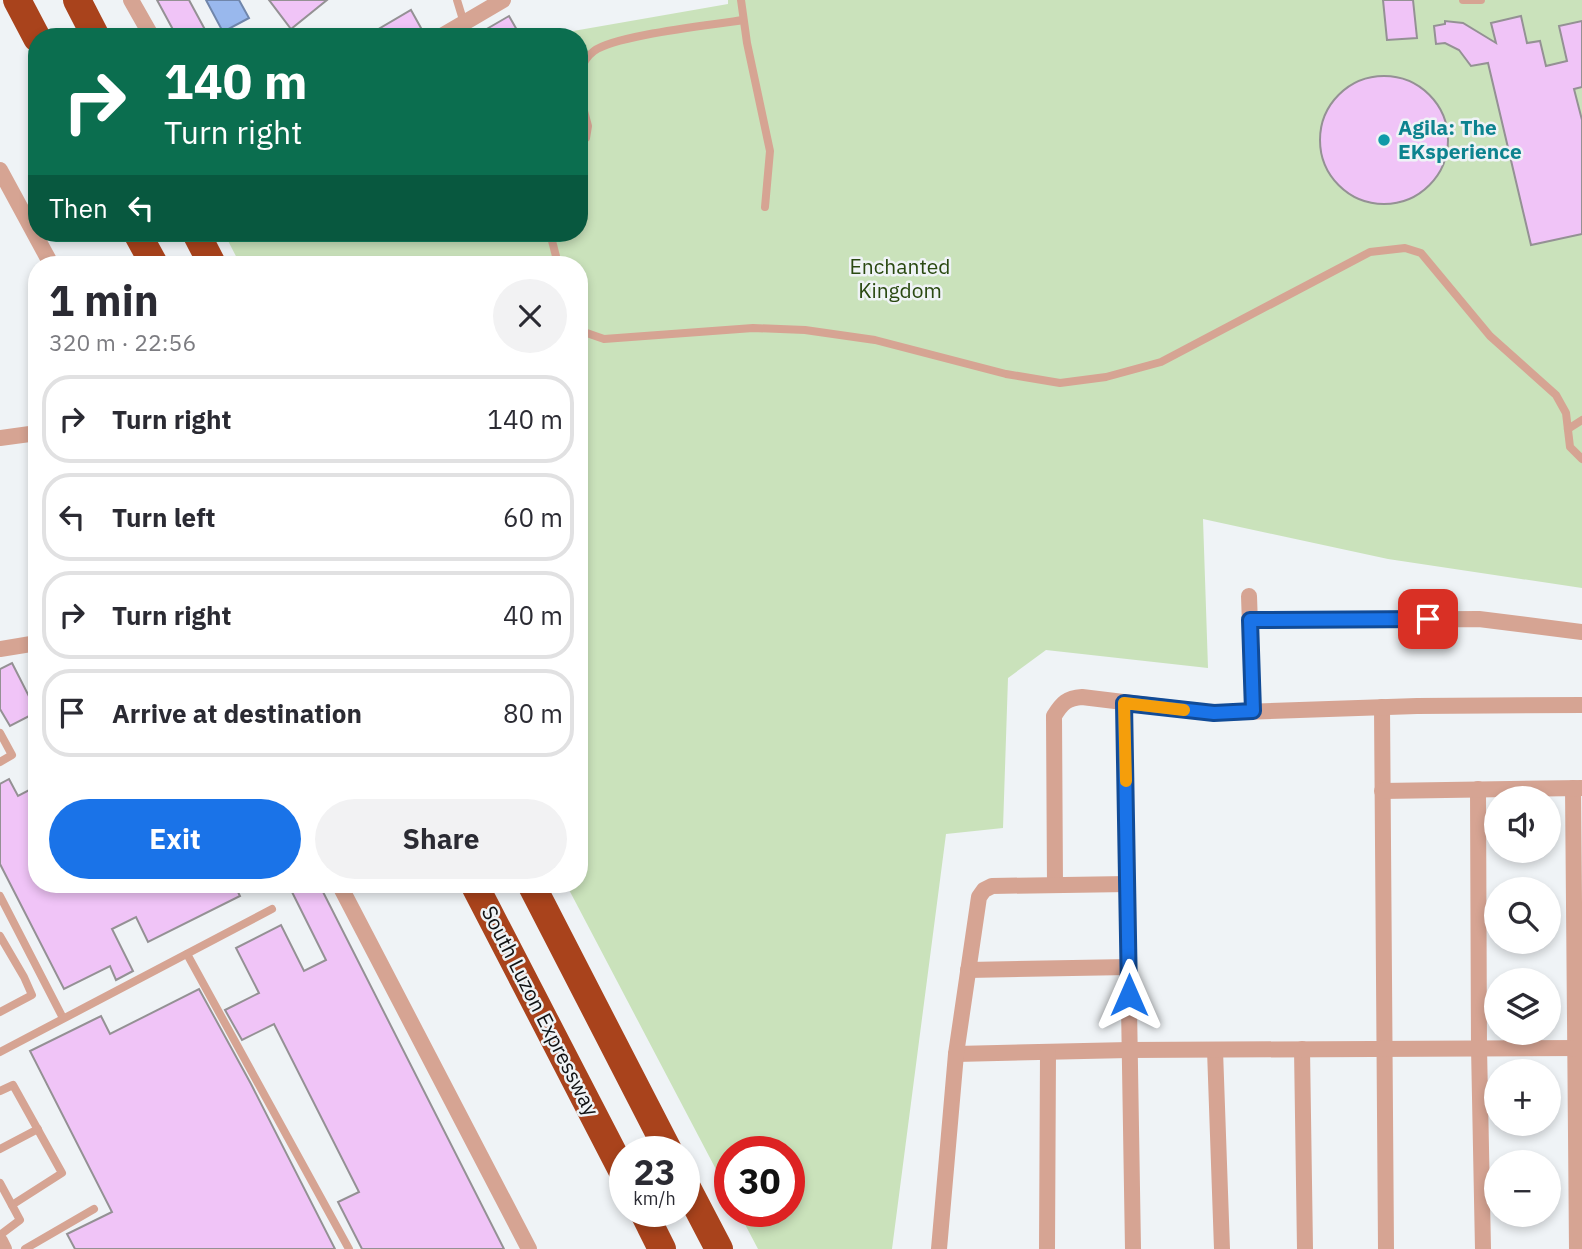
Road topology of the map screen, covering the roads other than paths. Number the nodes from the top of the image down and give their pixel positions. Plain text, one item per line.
1 (17, 0) edge
2 (77, 0) edge
3 (131, 0) edge
4 (457, 0) edge
5 (502, 0) edge
6 (741, 0) edge
7 (1463, 0) edge
8 (1481, 0) edge
9 (743, 20) junction
10 (464, 23) junction
11 (32, 28) edge
12 (91, 28) edge
13 (147, 28) edge
14 (455, 28) edge
15 (588, 58) edge
16 (0, 170) edge
17 (765, 206) dead end
18 (28, 222) edge
19 (588, 333) edge
20 (1582, 419) edge
21 (1568, 429) junction
22 (28, 434) edge
23 (0, 438) edge
24 (1582, 459) edge
25 (1249, 596) dead end
26 (1250, 620) junction
27 (1582, 632) edge
28 (28, 644) edge
29 (0, 649) edge
30 (1124, 703) junction
31 (1582, 705) edge
32 (1382, 707) junction
33 (1253, 711) junction
34 (0, 733) edge
35 (0, 762) edge
36 (1577, 788) edge
37 (1478, 789) junction
38 (1382, 791) junction
39 (1128, 884) junction
40 (1055, 885) junction
41 (344, 893) edge
42 (479, 893) edge
43 (536, 893) edge
44 (0, 896) edge
45 (272, 909) dead end
46 (0, 936) edge
47 (3, 950) edge
48 (187, 954) junction
49 (1129, 967) junction
50 (968, 970) junction
51 (0, 1012) edge
52 (64, 1018) junction
53 (1479, 1047) junction
54 (1385, 1048) junction
55 (1578, 1048) edge
56 (1302, 1049) junction
57 (1129, 1050) junction
58 (1215, 1050) junction
59 (0, 1052) edge
60 (1048, 1053) junction
61 (956, 1054) junction
62 (0, 1091) edge
63 (38, 1129) junction
64 (661, 1136) edge
65 (609, 1145) edge
66 (0, 1149) edge
67 (0, 1183) edge
68 (12, 1205) junction
69 (94, 1209) dead end
70 (700, 1213) edge
71 (651, 1227) edge
72 (0, 1235) edge
73 (0, 1241) edge
74 (4, 1249) edge
75 (25, 1249) edge
76 (349, 1249) edge
77 (529, 1249) edge
78 (662, 1249) edge
79 (719, 1249) edge
80 (939, 1249) edge
81 (1047, 1249) edge
82 (1133, 1249) edge
83 (1222, 1249) edge
84 (1305, 1249) edge
85 (1386, 1249) edge
86 (1483, 1249) edge
87 (1577, 1249) edge

1 - 11 highway
2 - 12 highway
3 - 13 street
4 - 10 lane
5 - 10 street
6 - 9 lane
7 - 8 lane
9 - 15 lane
9 - 17 lane
10 - 14 street
16 - 18 street
19 - 21 lane
20 - 21 lane
21 - 24 lane
22 - 23 street
25 - 26 street
26 - 27 street
26 - 33 street
28 - 29 street
30 - 33 street
30 - 39 street
30 - 40 street
31 - 32 street
32 - 33 street
32 - 38 street
34 - 35 lane
36 - 37 street
36 - 55 street
37 - 38 street
37 - 53 street
38 - 54 street
39 - 40 street
39 - 49 street
40 - 50 street
41 - 77 street
42 - 65 highway, South Luzon Expressway
43 - 64 highway
44 - 52 lane
45 - 48 lane
46 - 47 lane
47 - 51 lane
48 - 52 lane
48 - 76 lane
49 - 50 street
49 - 57 street
50 - 61 street
52 - 59 lane
53 - 54 street
53 - 55 street
53 - 86 street
54 - 56 street
54 - 85 street
55 - 87 street
56 - 58 street
56 - 84 street
57 - 58 street
57 - 60 street
57 - 82 street
58 - 83 street
60 - 61 street
60 - 81 street
61 - 80 street
62 - 63 lane
63 - 66 lane
63 - 68 lane
67 - 68 lane
68 - 72 lane
69 - 75 lane
70 - 79 highway
71 - 78 highway
73 - 74 street

